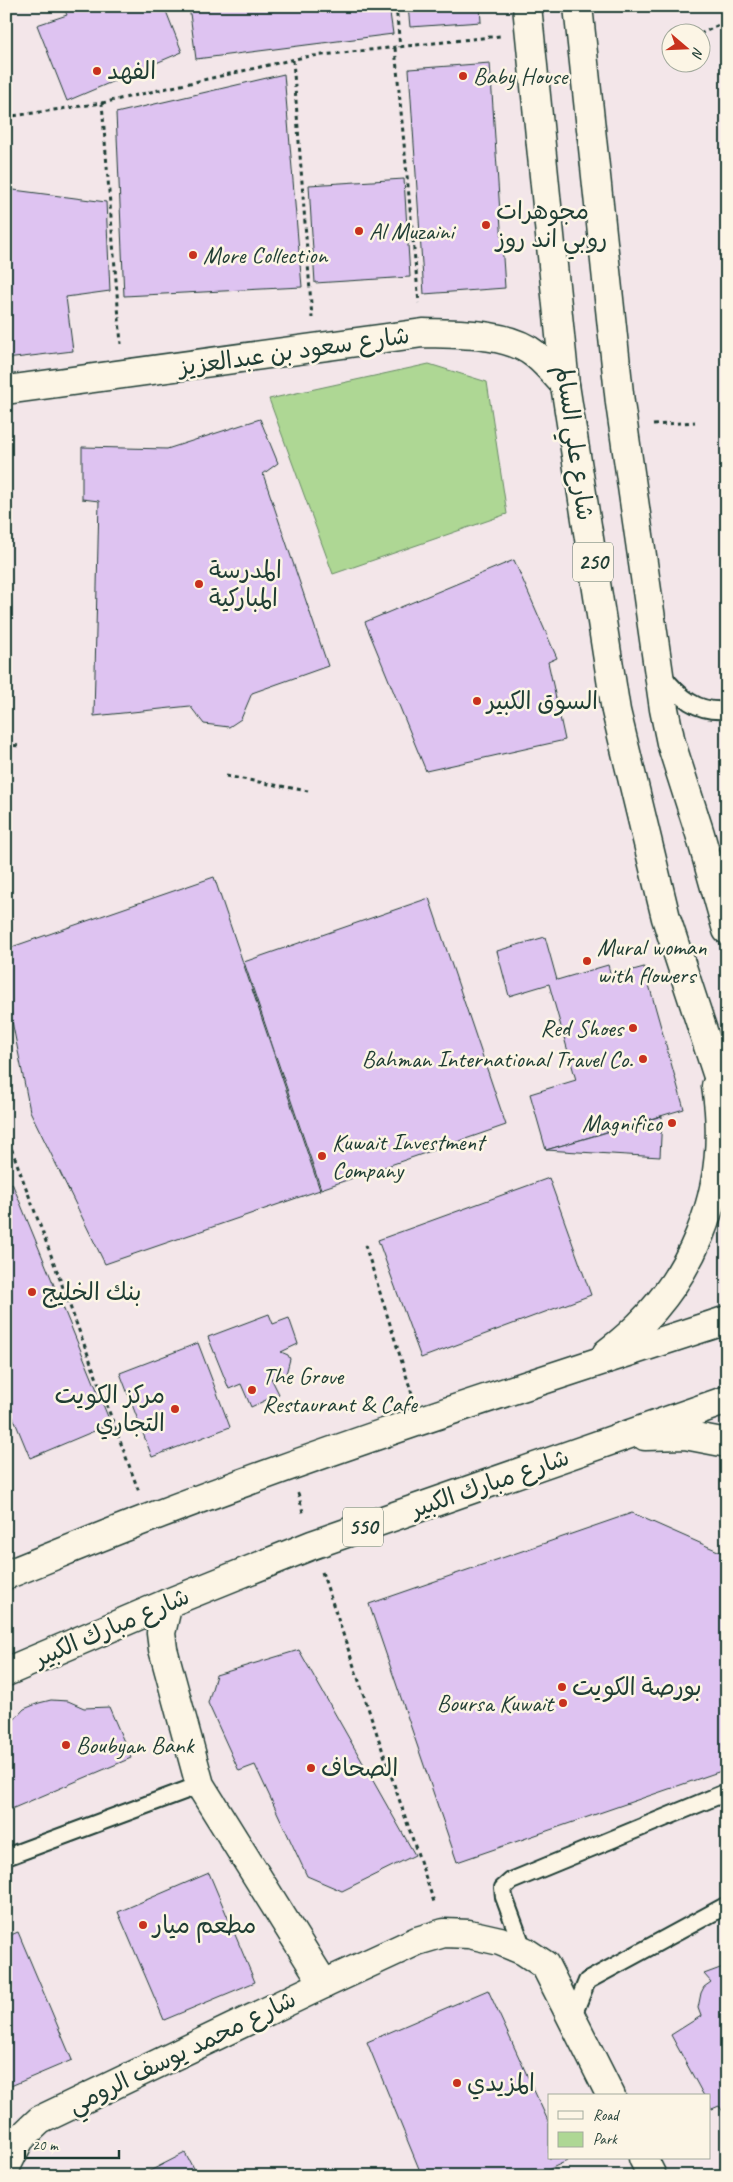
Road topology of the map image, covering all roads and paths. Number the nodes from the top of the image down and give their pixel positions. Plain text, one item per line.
1 (396, 6) edge
2 (528, 6) edge
3 (578, 6) edge
4 (727, 21) edge
5 (710, 29) edge
6 (530, 33) junction
7 (400, 47) junction
8 (395, 48) junction
9 (293, 60) junction
10 (102, 103) junction
11 (6, 117) edge
12 (423, 333) junction
13 (314, 348) junction
14 (123, 374) junction
15 (565, 385) junction
16 (6, 390) edge
17 (695, 422) dead end
18 (624, 428) junction
19 (658, 670) junction
20 (727, 710) edge
21 (6, 744) edge
22 (20, 746) dead end
23 (226, 776) dead end
24 (308, 791) dead end
25 (727, 930) edge
26 (711, 1060) junction
27 (727, 1104) edge
28 (6, 1134) edge
29 (365, 1244) dead end
30 (727, 1320) edge
31 (591, 1364) junction
32 (727, 1400) edge
33 (421, 1420) junction
34 (621, 1436) junction
35 (727, 1443) edge
36 (291, 1466) junction
37 (148, 1518) junction
38 (312, 1544) junction
39 (6, 1575) edge
40 (168, 1603) junction
41 (6, 1672) edge
42 (200, 1785) junction
43 (727, 1792) edge
44 (6, 1857) edge
45 (727, 1905) edge
46 (444, 1933) junction
47 (524, 1951) junction
48 (324, 1984) junction
49 (572, 2018) junction
50 (610, 2094) edge
51 (644, 2160) edge
52 (6, 2167) edge
53 (652, 2176) edge

1 - 7 path
2 - 6 main road, شارع علي السالم / 250
3 - 18 main road, 250
4 - 5 path
6 - 7 path
6 - 15 main road, شارع علي السالم / 250
7 - 8 path
8 - 9 path
8 - 12 path
9 - 10 path
9 - 13 path
10 - 11 path
10 - 14 path
12 - 13 main road, شارع سعود بن عبدالعزيز
12 - 15 main road, شارع سعود بن عبدالعزيز
13 - 14 main road, شارع سعود بن عبدالعزيز
14 - 16 main road, شارع سعود بن عبدالعزيز
15 - 26 main road, شارع علي السالم / 250
17 - 18 path
18 - 19 main road, 250
19 - 20 lane
19 - 25 main road, 250
21 - 22 path
23 - 24 path
26 - 27 main road, شارع علي السالم / 250
26 - 31 main road
28 - 37 path
29 - 33 path
30 - 31 main road
31 - 33 main road
32 - 34 main road, شارع مبارك الكبير / 550
33 - 36 main road
34 - 35 main road
34 - 38 main road, شارع مبارك الكبير / 550
36 - 37 main road
36 - 38 path
37 - 39 main road
38 - 40 main road, شارع مبارك الكبير / 550
38 - 46 path
40 - 41 main road, شارع مبارك الكبير / 550
40 - 42 main road, شارع محمد يوسف الرومي
42 - 44 lane
42 - 48 main road, شارع محمد يوسف الرومي
43 - 47 lane
45 - 49 lane
46 - 47 main road, شارع محمد يوسف الرومي
46 - 48 main road, شارع محمد يوسف الرومي
47 - 49 main road, شارع محمد يوسف الرومي
48 - 52 main road, شارع محمد يوسف الرومي
49 - 50 main road, شارع محمد يوسف الرومي
51 - 53 main road

